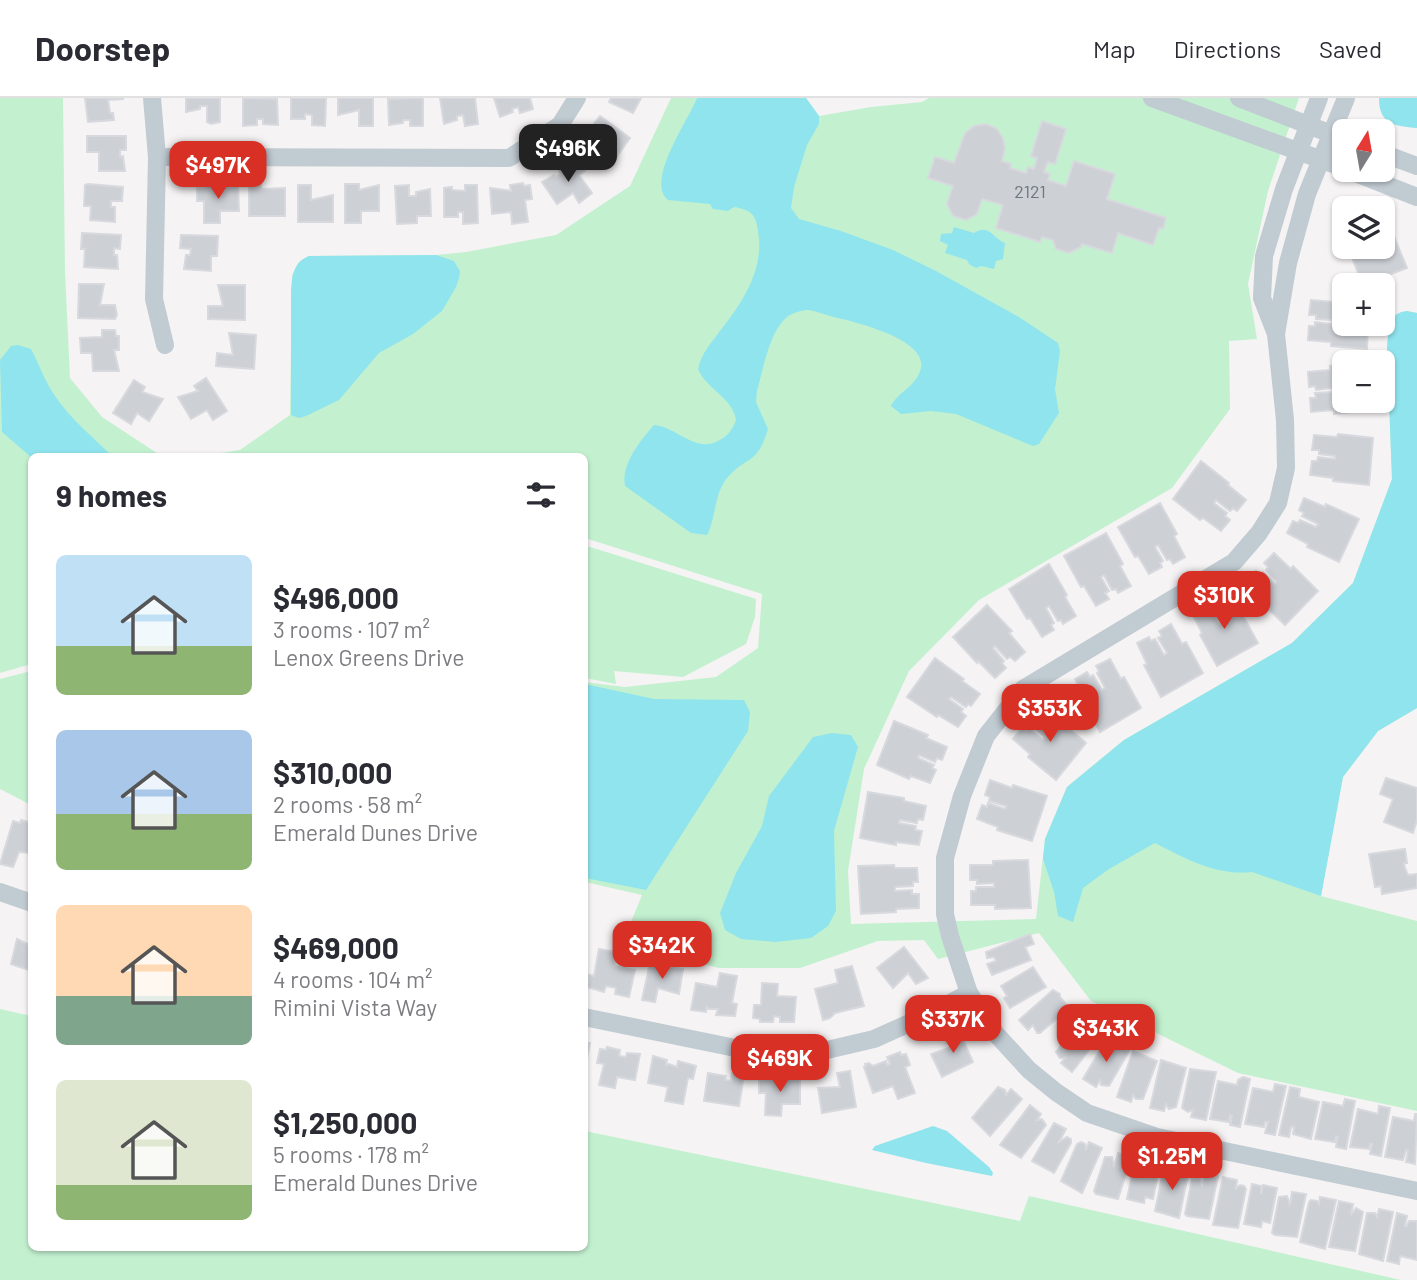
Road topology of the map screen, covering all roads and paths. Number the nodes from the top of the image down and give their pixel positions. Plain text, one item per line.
1 (152, 98) edge
2 (577, 98) edge
3 (1152, 98) edge
4 (1239, 98) edge
5 (1318, 98) edge
6 (1346, 98) edge
7 (1342, 119) edge
8 (1308, 125) junction
9 (1332, 134) edge
10 (1332, 145) edge
11 (1298, 151) junction
12 (157, 157) junction
13 (1395, 158) edge
14 (1322, 159) junction
15 (1332, 163) edge
16 (1415, 165) edge
17 (1379, 182) edge
18 (1410, 194) edge
19 (1276, 334) junction
20 (165, 345) dead end
21 (0, 892) edge
22 (28, 902) edge
23 (969, 993) junction
24 (588, 1018) edge
25 (1417, 1191) edge

1 - 12 street
2 - 12 street
3 - 11 street
4 - 8 street
5 - 8 street
6 - 7 street
8 - 9 street
8 - 11 street
10 - 14 street
11 - 14 street
11 - 19 street
12 - 20 street
13 - 16 street
14 - 15 street
14 - 19 street
16 - 18 street
17 - 18 street
19 - 23 street
21 - 22 street
23 - 24 street
23 - 25 street

